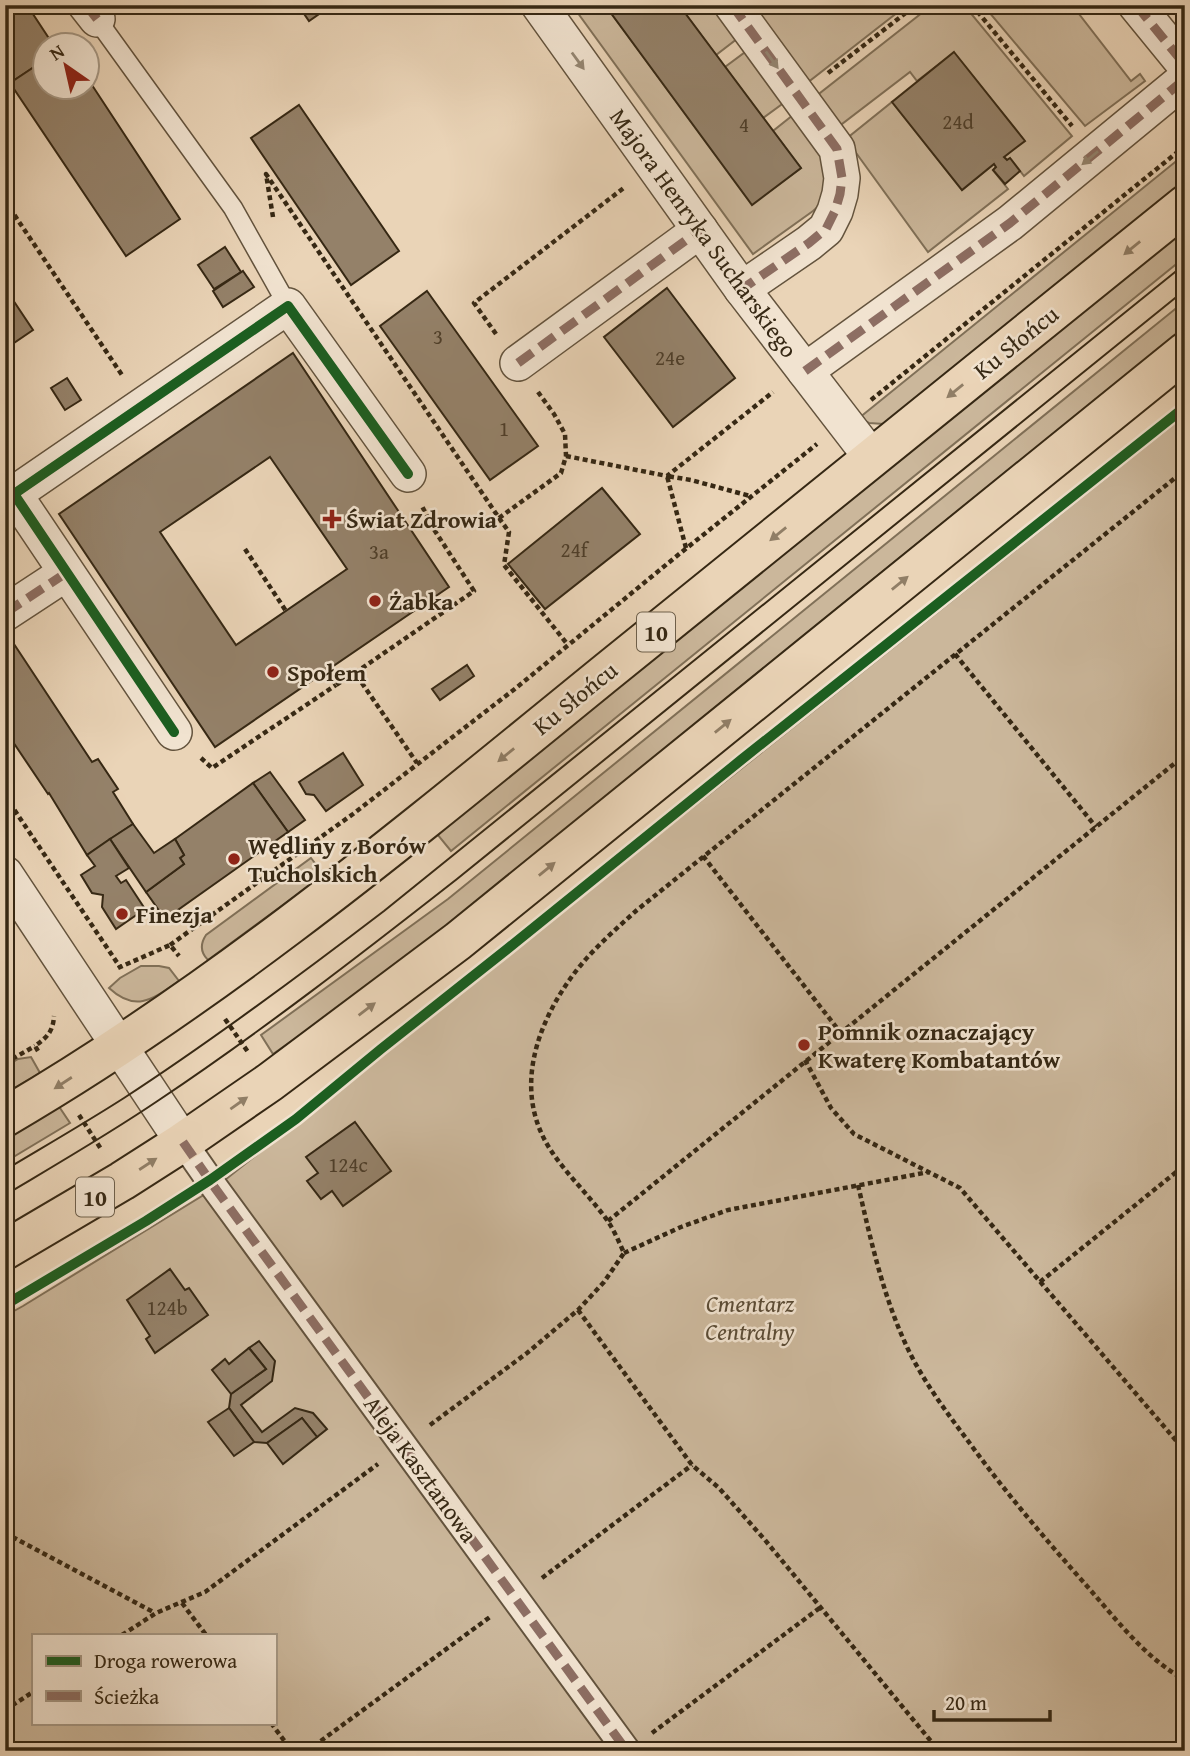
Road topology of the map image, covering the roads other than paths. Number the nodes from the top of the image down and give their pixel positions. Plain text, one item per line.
1 (538, 5) edge
2 (732, 5) edge
3 (1136, 5) edge
4 (95, 17) edge
5 (1185, 65) edge
6 (1185, 79) edge
7 (1185, 205) edge
8 (700, 230) junction
9 (741, 289) junction
10 (288, 306) junction
11 (1185, 352) edge
12 (518, 363) road end
13 (791, 380) junction
14 (872, 458) junction
15 (408, 474) road end
16 (66, 573) junction
17 (5, 613) edge
18 (174, 733) road end
19 (5, 874) edge
20 (119, 1047) junction
21 (5, 1117) edge
22 (183, 1142) junction
23 (5, 1250) edge
24 (627, 1751) edge

1 -> 8 street, Majora Henryka Sucharskiego
2 -> 9 street
3 - 5 street
4 - 10 lane
6 -> 13 street
7 -> 14 main road, Ku Słońcu / 10
8 - 9 street, Majora Henryka Sucharskiego
8 - 12 street
9 - 13 street, Majora Henryka Sucharskiego
10 - 15 street
10 - 16 street
22 -> 11 main road, 10
13 - 14 street, Majora Henryka Sucharskiego
14 -> 20 main road, Ku Słońcu / 10
16 - 17 street
16 - 18 street
19 - 20 street
20 -> 21 main road, Ku Słońcu / 10
20 - 22 street
23 -> 22 main road, 10
22 - 24 street, Aleja Kasztanowa

